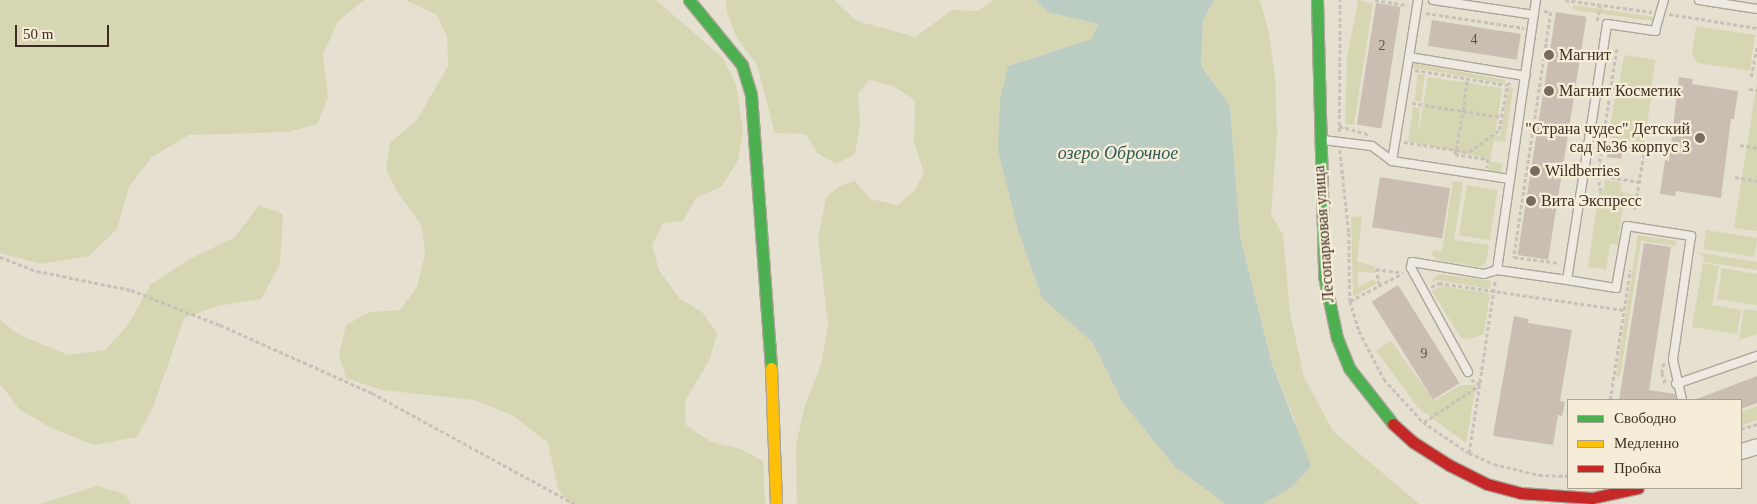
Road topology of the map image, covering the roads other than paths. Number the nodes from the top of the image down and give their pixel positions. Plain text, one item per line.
1 (689, 0) edge
2 (1317, 0) edge
3 (1418, 0) edge
4 (1433, 0) edge
5 (1536, 0) edge
6 (1664, 0) edge
7 (1700, 0) edge
8 (1757, 9) edge
9 (1531, 15) junction
10 (1409, 57) junction
11 (1522, 76) junction
12 (1318, 140) junction
13 (1392, 161) junction
14 (1510, 179) junction
15 (1497, 270) junction
16 (1567, 280) junction
17 (1757, 356) edge
18 (1468, 375) road end
19 (1676, 384) junction
20 (1682, 399) edge
21 (1757, 446) edge
22 (1742, 451) edge
23 (1633, 489) edge
24 (776, 504) edge

1 - 24 street
2 - 12 street, Лесопарковая улица
3 - 10 lane
4 - 9 lane
5 - 9 lane
6 - 16 lane
7 - 8 lane
9 - 11 lane
10 - 11 lane
10 - 13 lane
11 - 14 lane
12 - 13 lane
12 - 23 street, Лесопарковая улица
13 - 14 lane
14 - 15 lane
15 - 16 lane
15 - 18 lane
16 - 19 lane
17 - 19 lane
19 - 20 lane
21 - 22 street

